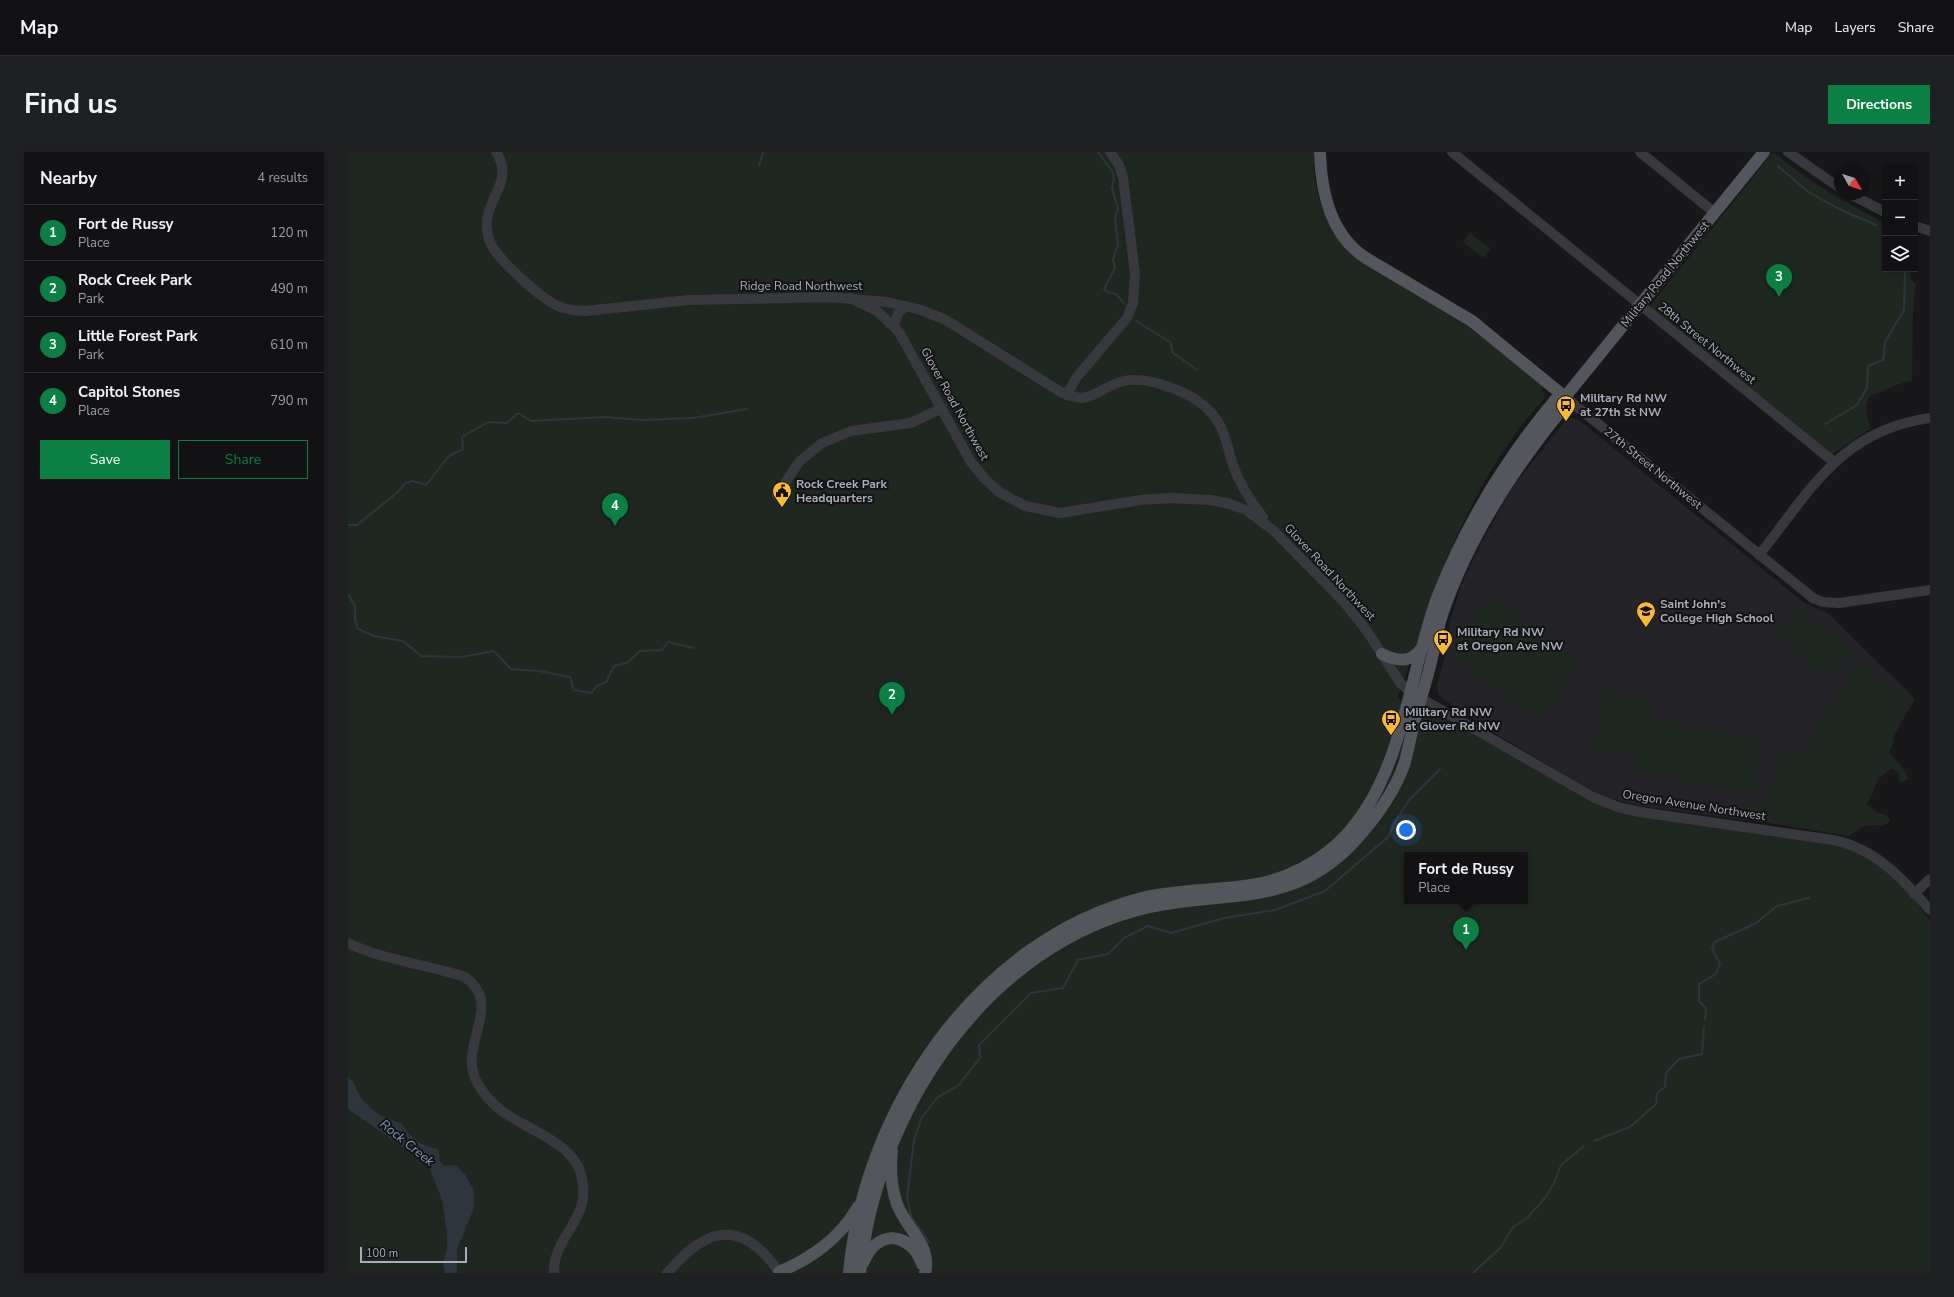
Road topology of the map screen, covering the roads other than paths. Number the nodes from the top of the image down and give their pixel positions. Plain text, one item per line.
1 (496, 152) edge
2 (1110, 152) edge
3 (1320, 152) edge
4 (1452, 152) edge
5 (1640, 152) edge
6 (1764, 152) edge
7 (1788, 152) edge
8 (1834, 184) edge
9 (1862, 200) edge
10 (1882, 210) edge
11 (1715, 213) junction
12 (1918, 227) edge
13 (1930, 231) edge
14 (850, 298) junction
15 (1640, 305) junction
16 (906, 306) junction
17 (894, 326) junction
18 (1067, 395) junction
19 (1565, 397) junction
20 (942, 408) junction
21 (1930, 418) edge
22 (1834, 462) junction
23 (1243, 486) junction
24 (777, 495) dead end
25 (1230, 504) junction
26 (1270, 526) junction
27 (1759, 555) junction
28 (1930, 590) edge
29 (1420, 649) junction
30 (1382, 654) junction
31 (1410, 692) junction
32 (1421, 699) junction
33 (1930, 879) edge
34 (1914, 894) junction
35 (1930, 910) edge
36 (348, 943) edge
37 (894, 1137) junction
38 (864, 1193) junction
39 (856, 1272) edge
40 (554, 1273) edge
41 (667, 1273) edge
42 (779, 1273) edge
43 (924, 1273) edge

1 - 14 street, Ridge Road Northwest
2 - 18 street
3 - 19 main road, 27th Street Northwest
4 - 15 street, 28th Street Northwest
5 - 11 street
6 - 11 main road, Military Road Northwest
7 - 8 street
9 - 10 street
11 - 15 main road, Military Road Northwest
12 - 13 street
14 - 16 street, Ridge Road Northwest
14 - 17 street, Glover Road Northwest
15 - 19 main road, Military Road Northwest
15 - 22 street, 28th Street Northwest
16 - 17 street
16 - 18 street, Ridge Road Northwest
17 - 20 street, Glover Road Northwest
18 - 23 street, Ridge Road Northwest
19 - 27 street, 27th Street Northwest
19 - 29 main road, Military Road Northwest
19 - 32 main road, Military Road Northwest
20 - 24 street
20 - 25 street, Glover Road Northwest
21 - 22 street
22 - 27 street
23 - 25 street
23 - 26 street, Ridge Road Northwest
25 - 26 street, Glover Road Northwest
26 - 30 street, Glover Road Northwest
27 - 28 street, 27th Street Northwest
29 - 30 main road
29 - 31 main road, Military Road Northwest
30 - 31 street, Glover Road Northwest
31 - 32 street, Oregon Avenue Northwest
31 - 38 main road, Military Road Northwest
32 - 34 street, Oregon Avenue Northwest
32 - 37 main road, Military Road Northwest
33 - 34 street
34 - 35 street, Oregon Avenue Northwest
36 - 40 street
37 - 39 main road, Military Road Northwest
37 - 43 main road
38 - 39 main road, Military Road Northwest
38 - 42 main road
39 - 43 main road
41 - 42 street

